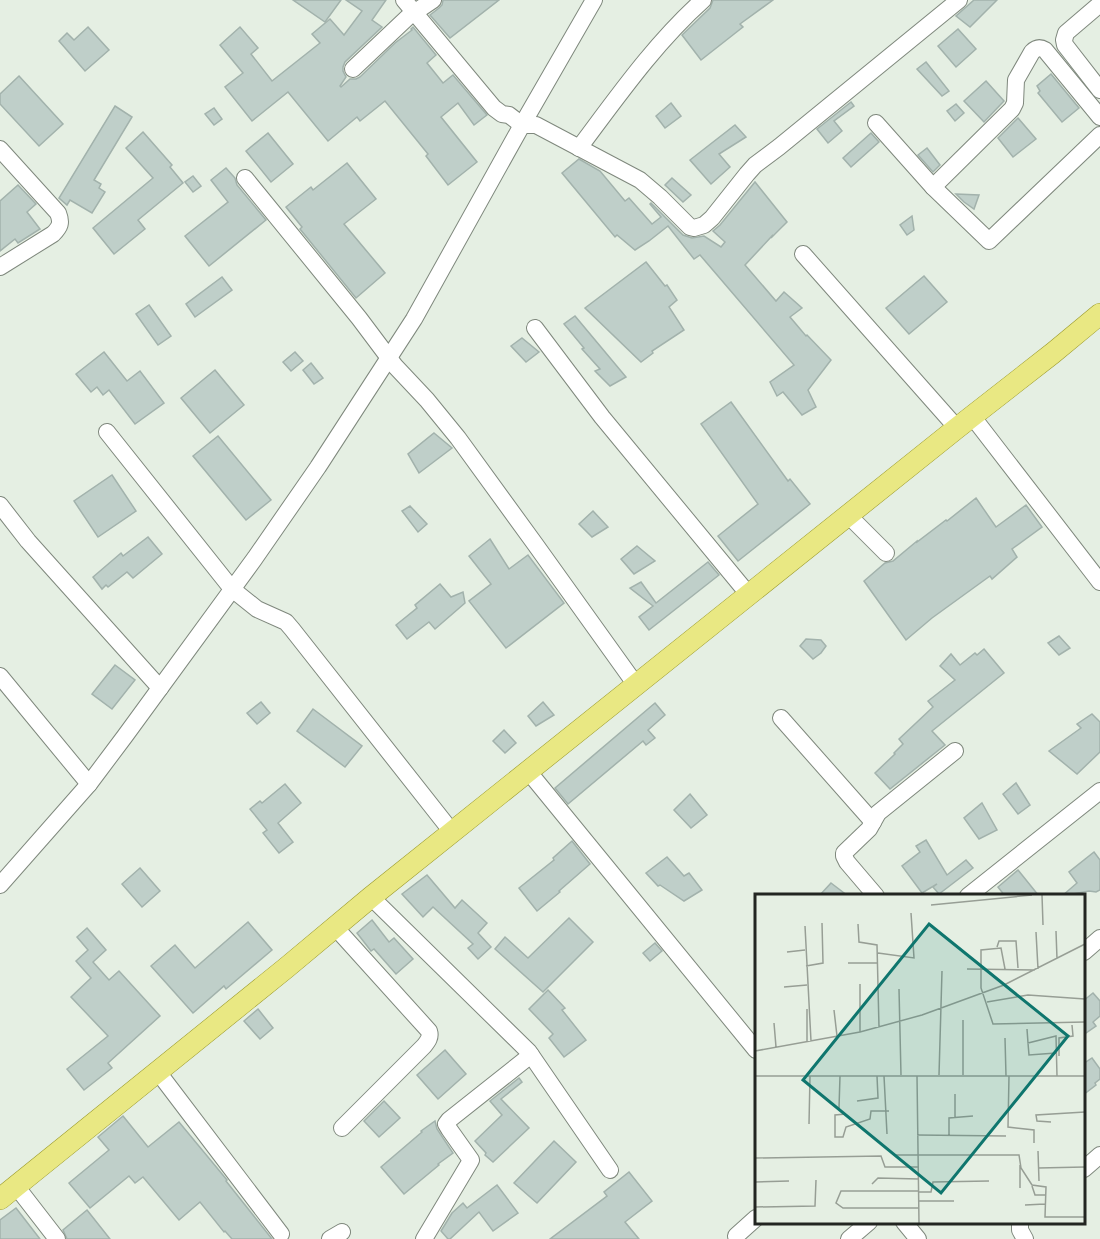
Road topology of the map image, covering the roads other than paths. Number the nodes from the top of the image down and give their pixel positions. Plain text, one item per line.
1 (434, 0) edge
2 (594, 0) edge
3 (703, 0) edge
4 (958, 0) edge
5 (1100, 4) edge
6 (410, 6) edge
7 (353, 69) dead end
8 (1100, 90) edge
9 (1100, 117) edge
10 (876, 123) dead end
11 (522, 125) junction
12 (1100, 135) edge
13 (579, 148) junction
14 (0, 149) edge
15 (245, 178) dead end
16 (933, 187) junction
17 (803, 254) dead end
18 (0, 267) edge
19 (1100, 314) edge
20 (535, 328) dead end
21 (388, 358) junction
22 (964, 422) junction
23 (107, 432) dead end
24 (0, 505) edge
25 (848, 515) junction
26 (886, 553) dead end
27 (1100, 582) edge
28 (232, 589) junction
29 (749, 594) junction
30 (0, 676) edge
31 (636, 685) junction
32 (160, 688) junction
33 (781, 718) dead end
34 (955, 751) dead end
35 (528, 771) junction
36 (89, 784) junction
37 (1100, 791) edge
38 (873, 822) junction
39 (452, 832) junction
40 (0, 885) edge
41 (874, 894) edge
42 (971, 894) edge
43 (370, 897) junction
44 (335, 927) junction
45 (1100, 938) edge
46 (1085, 950) edge
47 (755, 1049) edge
48 (531, 1055) junction
49 (158, 1072) junction
50 (342, 1128) dead end
51 (1100, 1155) edge
52 (1085, 1167) edge
53 (610, 1170) dead end
54 (8, 1193) edge
55 (755, 1219) edge
56 (867, 1224) edge
57 (906, 1224) edge
58 (1020, 1224) edge
59 (281, 1234) dead end
60 (736, 1236) dead end
61 (57, 1239) edge
62 (424, 1239) edge
63 (849, 1239) edge
64 (918, 1239) edge
65 (1025, 1239) edge

1 - 6 street
2 - 11 street
3 - 13 street
4 - 13 street
5 - 8 street
6 - 7 street
6 - 11 street
9 - 16 street
10 - 16 street
11 - 13 street
11 - 21 street
12 - 16 street
14 - 18 street
15 - 21 street
17 - 22 street
19 - 22 main road
20 - 29 street
21 - 28 street
21 - 31 street
22 - 25 main road
22 - 27 street
23 - 28 street
24 - 32 street
25 - 26 street
25 - 29 main road
28 - 32 street
28 - 39 street
29 - 31 main road
30 - 36 street
31 - 35 main road
32 - 36 street
33 - 38 street
34 - 38 street
35 - 39 main road
35 - 47 street
36 - 40 street
37 - 42 street
38 - 41 street
39 - 43 main road
43 - 44 main road
43 - 48 street
44 - 49 main road
44 - 50 street
45 - 46 street
48 - 53 street
48 - 62 street
49 - 54 main road
49 - 59 street
51 - 52 street
54 - 61 street
55 - 60 street
56 - 63 street
57 - 64 street
58 - 65 street

